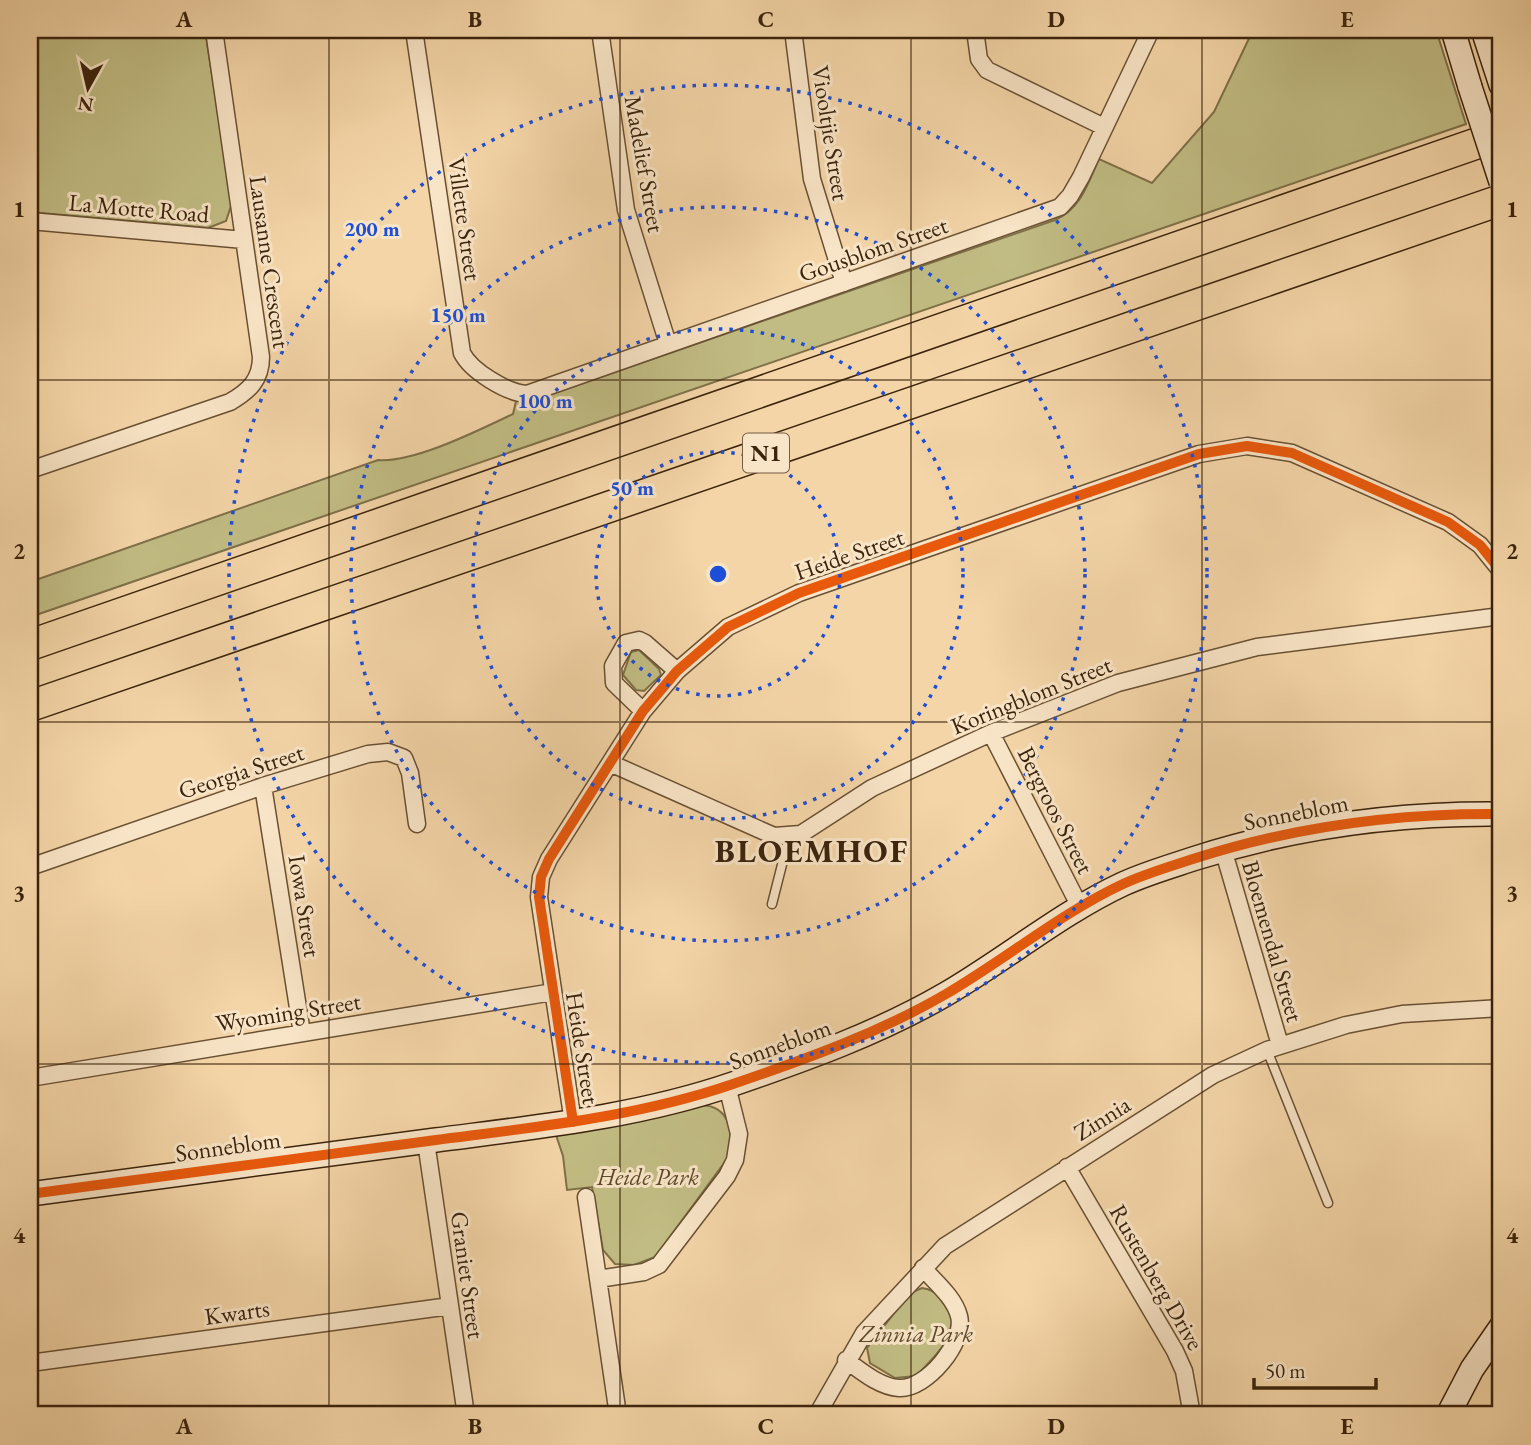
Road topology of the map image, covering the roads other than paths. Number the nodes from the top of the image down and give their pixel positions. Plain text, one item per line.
1 (214, 30) edge
2 (414, 30) edge
3 (600, 30) edge
4 (793, 30) edge
5 (975, 30) edge
6 (1151, 30) edge
7 (1454, 30) edge
8 (1483, 30) edge
9 (1500, 81) edge
10 (1104, 127) junction
11 (1501, 135) edge
12 (1501, 182) edge
13 (1501, 200) edge
14 (30, 221) edge
15 (244, 240) junction
16 (844, 283) junction
17 (668, 344) junction
18 (511, 391) joint
19 (30, 470) edge
20 (1501, 572) edge
21 (1501, 616) edge
22 (85, 625) junction
23 (30, 638) edge
24 (30, 645) edge
25 (677, 671) junction
26 (30, 706) edge
27 (643, 711) junction
28 (991, 733) junction
29 (610, 762) junction
30 (263, 786) junction
31 (1501, 814) edge
32 (417, 824) dead end
33 (789, 837) junction
34 (1223, 849) junction
35 (30, 867) edge
36 (772, 904) dead end
37 (1080, 907) junction
38 (553, 992) junction
39 (1501, 1008) edge
40 (302, 1033) junction
41 (1274, 1048) junction
42 (30, 1078) edge
43 (727, 1086) junction
44 (573, 1122) junction
45 (426, 1142) junction
46 (1067, 1167) junction
47 (30, 1194) edge
48 (586, 1197) dead end
49 (1328, 1203) dead end
50 (923, 1268) junction
51 (598, 1279) junction
52 (450, 1306) junction
53 (1497, 1339) edge
54 (846, 1360) junction
55 (30, 1363) edge
56 (466, 1415) edge
57 (618, 1415) edge
58 (817, 1415) edge
59 (1192, 1415) edge
60 (1448, 1415) edge

1 - 15 street, Lausanne Crescent
2 - 18 street, Villette Street
3 - 17 street, Madelief Street
4 - 16 street, Viooltjie Street
5 - 10 street
6 - 10 street, Gousblom Street
7 - 12 street, bridge
8 - 9 street
10 - 16 street, Gousblom Street
11 - 22 highway, N1
13 - 26 highway, N1
14 - 15 street, La Motte Road
15 - 19 street, Lausanne Crescent
16 - 17 street, Gousblom Street
17 - 18 street, Gousblom Street
20 - 25 street, Heide Street
21 - 28 street, Koringblom Street
22 - 23 highway
22 - 24 highway, N1
25 - 27 street, Heide Street
25 - 27 street
27 - 29 street, Heide Street
28 - 33 street, Koringblom Street
28 - 37 street, Bergroos Street
29 - 33 street
29 - 38 street, Heide Street
30 - 32 street, Georgia Street
30 - 35 street, Georgia Street
30 - 40 street, Iowa Street
31 - 34 street, Sonneblom
33 - 36 lane
34 - 37 street, Sonneblom
34 - 41 street, Bloemendal Street
37 - 43 street, Sonneblom
38 - 40 street, Wyoming Street
38 - 44 street, Heide Street
39 - 41 street, Zinnia
40 - 42 street, Wyoming Street
41 - 46 street, Zinnia
41 - 49 lane
43 - 44 street, Sonneblom
43 - 51 street
44 - 45 street, Sonneblom
45 - 47 street, Sonneblom
45 - 52 street, Graniet Street
46 - 50 street, Zinnia
46 - 59 street, Rustenberg Drive
48 - 51 street
50 - 54 street, Zinnia
50 - 54 street
51 - 57 street
52 - 55 street, Kwarts
52 - 56 street, Graniet Street
53 - 60 street
54 - 58 street, Zinnia

